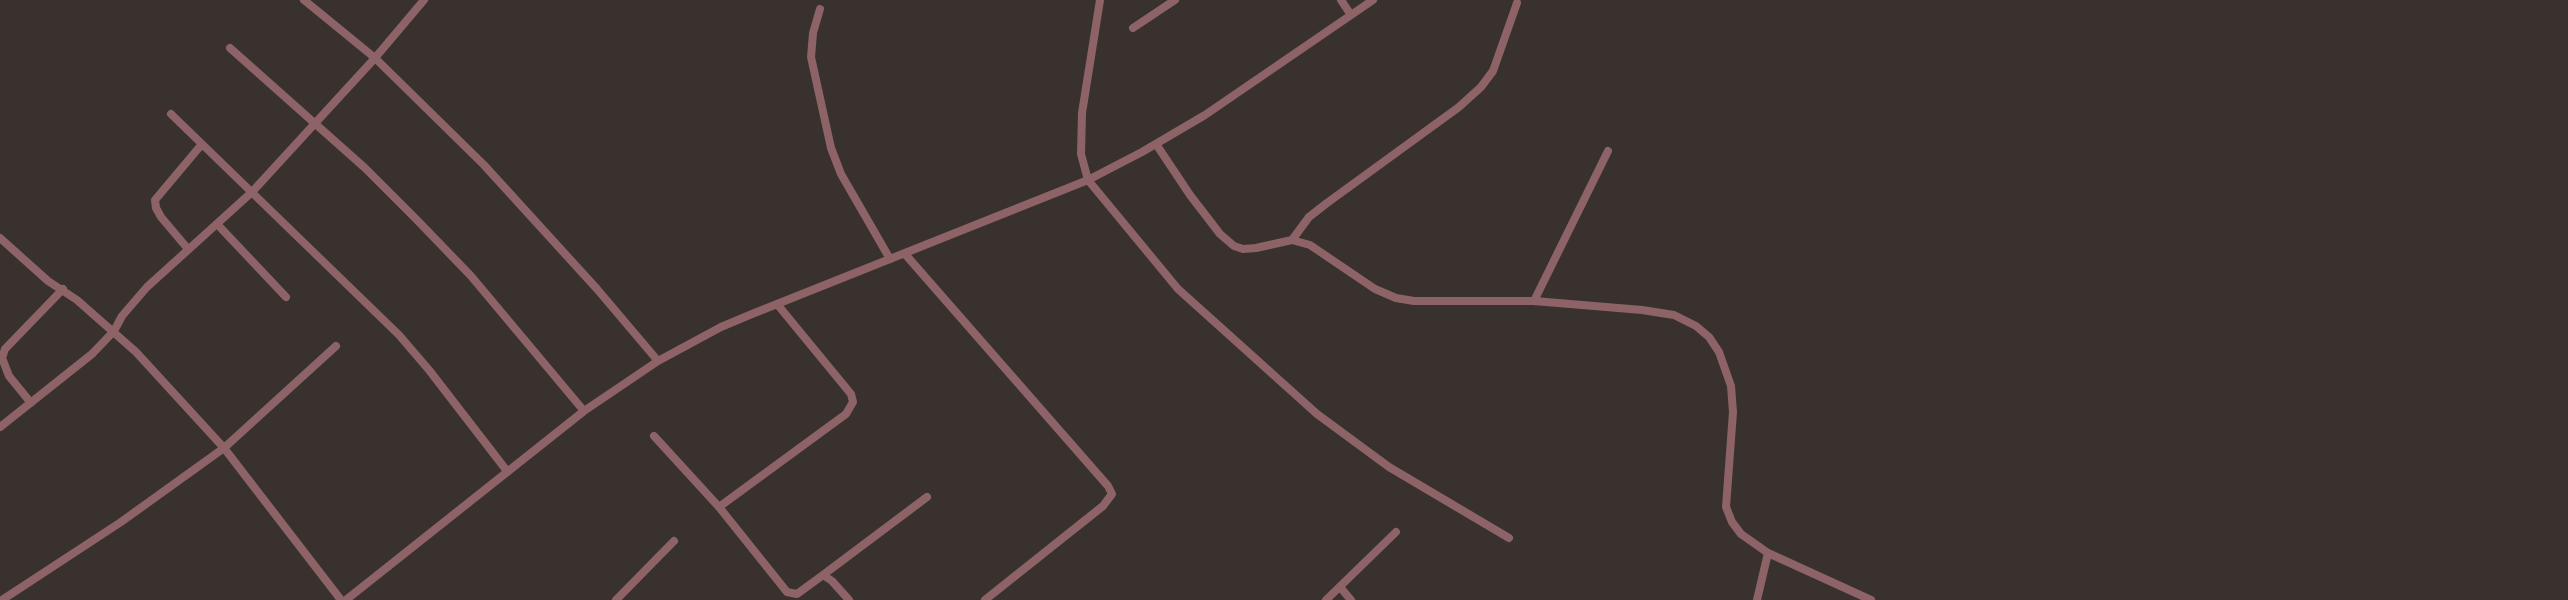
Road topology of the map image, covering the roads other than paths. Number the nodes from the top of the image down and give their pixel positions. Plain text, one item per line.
1 (304, 0) edge
2 (424, 0) edge
3 (1100, 0) edge
4 (1175, 0) edge
5 (1341, 0) edge
6 (1373, 0) edge
7 (1517, 3) dead end
8 (820, 9) dead end
9 (1351, 15) junction
10 (1133, 28) dead end
11 (230, 48) dead end
12 (375, 58) junction
13 (171, 114) dead end
14 (316, 124) junction
15 (202, 144) junction
16 (1156, 144) junction
17 (1608, 151) dead end
18 (1088, 180) junction
19 (252, 192) junction
20 (217, 224) junction
21 (0, 238) edge
22 (1292, 240) junction
23 (188, 249) junction
24 (905, 254) junction
25 (890, 259) junction
26 (63, 289) junction
27 (286, 297) dead end
28 (1534, 301) junction
29 (777, 304) junction
30 (114, 331) junction
31 (336, 346) dead end
32 (658, 361) junction
33 (31, 402) junction
34 (584, 411) junction
35 (0, 427) edge
36 (654, 436) dead end
37 (224, 448) junction
38 (507, 471) junction
39 (927, 496) dead end
40 (719, 507) junction
41 (1396, 532) dead end
42 (1509, 538) dead end
43 (674, 541) dead end
44 (1768, 553) junction
45 (822, 575) junction
46 (1340, 587) junction
47 (2, 600) edge
48 (341, 600) edge
49 (346, 600) edge
50 (616, 600) edge
51 (849, 600) edge
52 (985, 600) edge
53 (1326, 600) edge
54 (1351, 600) edge
55 (1757, 600) edge
56 (1871, 600) edge

1 - 12 street
2 - 12 street
3 - 18 street
4 - 10 street
5 - 9 street
6 - 9 street
7 - 22 street
8 - 25 street
9 - 16 street
11 - 14 street
12 - 14 street
12 - 32 street
13 - 15 street
14 - 19 street
14 - 34 street
15 - 19 street
15 - 23 street
16 - 18 street
16 - 22 street
17 - 28 street
18 - 24 street
18 - 42 street
19 - 20 street
19 - 38 street
20 - 23 street
20 - 27 street
21 - 26 street
22 - 28 street
23 - 30 street
24 - 25 street
24 - 52 street
25 - 29 street
26 - 30 street
26 - 33 street
28 - 44 street
29 - 32 street
29 - 40 street
30 - 33 street
30 - 37 street
31 - 37 street
32 - 34 street
33 - 35 street
34 - 38 street
36 - 40 street
37 - 47 street
37 - 48 street
38 - 49 street
39 - 45 street
40 - 45 street
41 - 46 street
43 - 50 street
44 - 55 street
44 - 56 street
45 - 51 street
46 - 53 street
46 - 54 street

